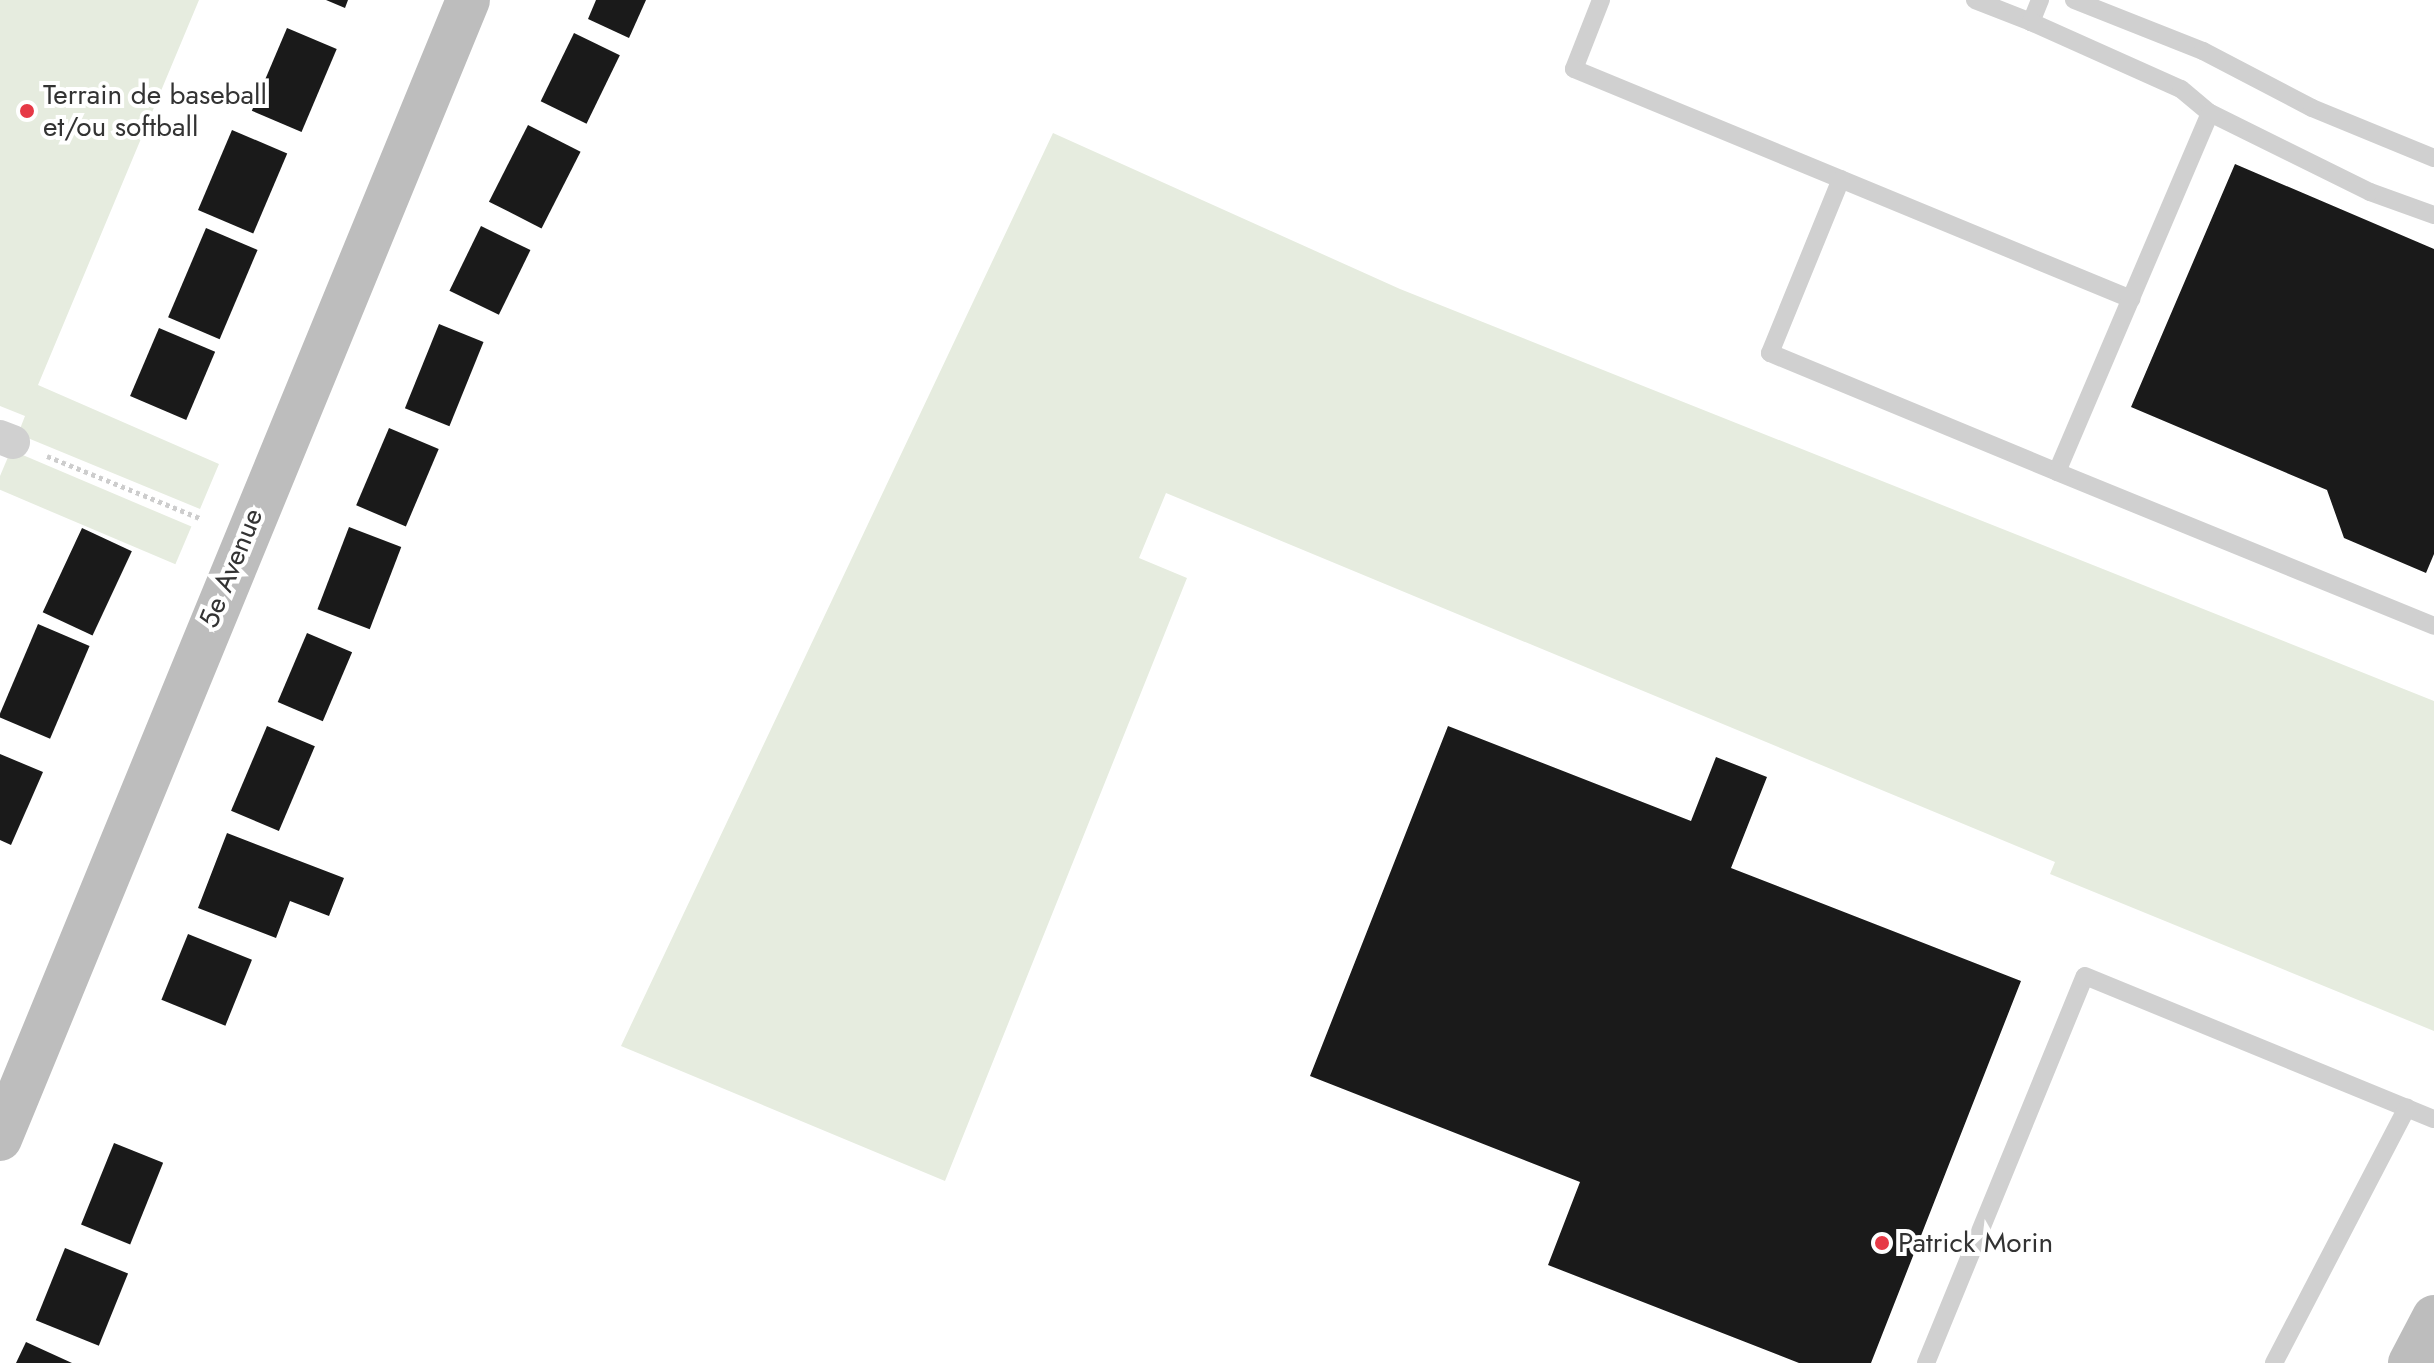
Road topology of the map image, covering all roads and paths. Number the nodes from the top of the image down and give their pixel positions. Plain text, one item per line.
1 (468, 0) edge
2 (1601, 0) edge
3 (1975, 0) edge
4 (2040, 0) edge
5 (2074, 0) edge
6 (2031, 22) junction
7 (2210, 113) junction
8 (2434, 158) edge
9 (1841, 179) junction
10 (2434, 215) edge
11 (2131, 299) junction
12 (6, 440) edge
13 (2057, 472) junction
14 (202, 519) dead end
15 (2434, 626) edge
16 (2407, 1108) junction
17 (2434, 1119) edge
18 (0, 1139) edge
19 (2434, 1317) edge
20 (1926, 1363) edge
21 (2274, 1363) edge
22 (2410, 1363) edge

1 - 18 street, 5e Avenue
2 - 9 lane
3 - 6 lane
4 - 6 lane
5 - 8 lane
6 - 7 lane
7 - 10 lane
7 - 11 lane
9 - 11 lane
9 - 13 lane
11 - 13 lane
12 - 14 path
13 - 15 lane
16 - 17 lane
16 - 20 lane
16 - 21 lane
19 - 22 street

